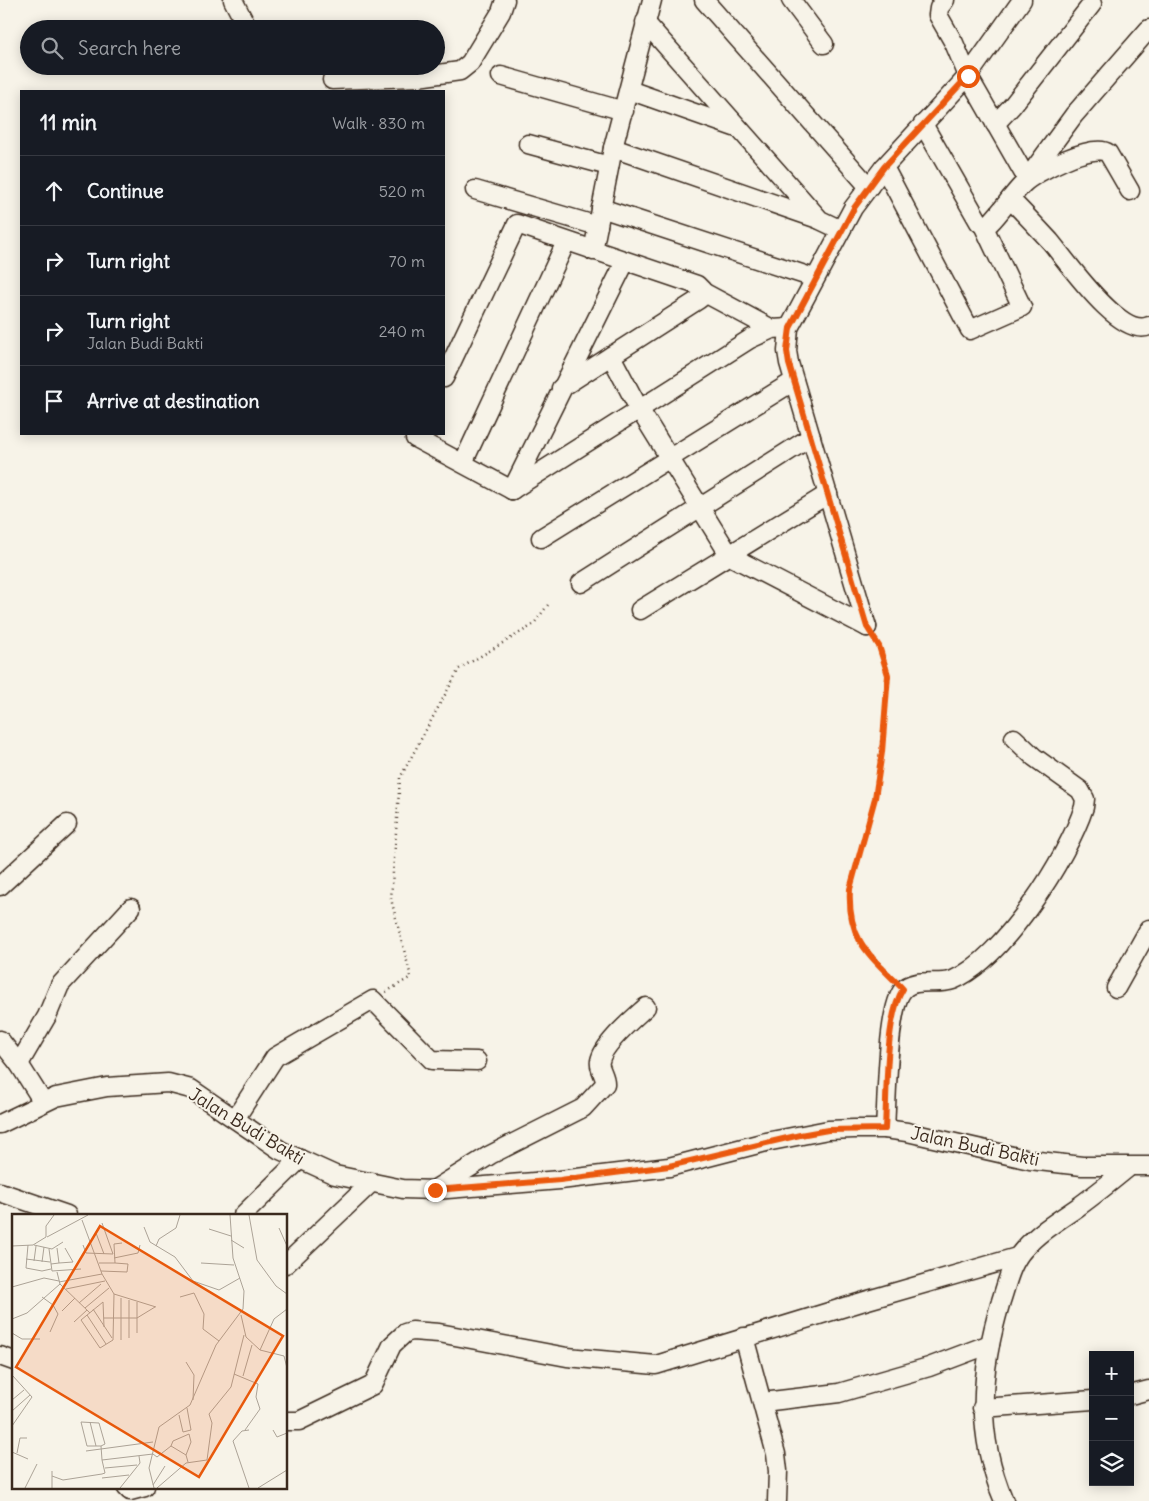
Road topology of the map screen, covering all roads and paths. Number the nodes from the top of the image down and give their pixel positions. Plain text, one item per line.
1 (233, 0) edge
2 (506, 0) edge
3 (652, 0) edge
4 (704, 0) edge
5 (791, 0) edge
6 (945, 0) edge
7 (1022, 0) edge
8 (1092, 4) dead end
9 (243, 20) edge
10 (645, 22) junction
11 (1149, 29) edge
12 (824, 44) dead end
13 (445, 74) edge
14 (436, 75) edge
15 (501, 76) dead end
16 (968, 76) junction
17 (332, 80) dead end
18 (629, 90) junction
19 (624, 111) junction
20 (923, 124) junction
21 (995, 124) junction
22 (739, 128) junction
23 (528, 144) dead end
24 (613, 148) junction
25 (609, 166) junction
26 (884, 167) junction
27 (1027, 179) junction
28 (869, 187) junction
29 (475, 190) dead end
30 (1130, 191) dead end
31 (1010, 199) junction
32 (601, 208) junction
33 (820, 220) junction
34 (983, 225) junction
35 (598, 226) junction
36 (841, 230) junction
37 (566, 242) junction
38 (594, 251) junction
39 (625, 262) junction
40 (814, 278) junction
41 (703, 292) junction
42 (1149, 326) edge
43 (790, 328) junction
44 (772, 329) junction
45 (611, 356) junction
46 (445, 376) edge
47 (794, 382) junction
48 (561, 388) junction
49 (638, 408) junction
50 (417, 435) edge
51 (811, 437) junction
52 (669, 458) junction
53 (463, 463) junction
54 (512, 490) junction
55 (828, 494) junction
56 (700, 507) junction
57 (540, 538) dead end
58 (730, 556) junction
59 (580, 583) dead end
60 (548, 605) dead end
61 (640, 610) dead end
62 (867, 627) junction
63 (1014, 738) dead end
64 (67, 824) dead end
65 (0, 886) edge
66 (131, 908) dead end
67 (1149, 929) edge
68 (1116, 988) dead end
69 (903, 989) junction
70 (373, 1000) junction
71 (646, 1007) dead end
72 (0, 1040) edge
73 (478, 1061) dead end
74 (19, 1064) junction
75 (43, 1102) junction
76 (235, 1119) junction
77 (0, 1124) edge
78 (885, 1129) junction
79 (300, 1159) junction
80 (1149, 1166) edge
81 (1129, 1167) junction
82 (372, 1182) junction
83 (435, 1190) junction
84 (0, 1192) edge
85 (64, 1214) edge
86 (244, 1214) edge
87 (1017, 1257) junction
88 (288, 1262) edge
89 (744, 1337) junction
90 (990, 1344) junction
91 (1149, 1390) edge
92 (1134, 1393) edge
93 (1089, 1400) edge
94 (763, 1402) junction
95 (982, 1408) junction
96 (288, 1421) edge
97 (127, 1488) edge
98 (141, 1488) edge
99 (776, 1501) edge
100 (1004, 1501) edge

1 - 9 street
2 - 13 street
3 - 10 street
4 - 28 street
5 - 12 street
6 - 16 street
7 - 16 street
8 - 21 street
10 - 18 street
10 - 22 street
11 - 27 street
14 - 17 street
15 - 19 street
16 - 20 street
16 - 21 street
18 - 19 street
18 - 22 street
19 - 24 street
20 - 26 street
20 - 34 street
21 - 27 street
22 - 33 street
23 - 25 street
24 - 25 street
24 - 33 street
25 - 32 street
26 - 28 street
26 - 34 street
27 - 30 street
27 - 31 street
28 - 36 street
29 - 35 street
31 - 34 street
31 - 42 street
32 - 35 street
32 - 40 street
33 - 36 street
35 - 38 street
36 - 40 street
37 - 38 street
37 - 46 street
37 - 53 street
38 - 39 street
39 - 41 street
39 - 48 street
40 - 43 street
41 - 44 street
41 - 45 street
43 - 44 street
43 - 47 street
44 - 49 street
45 - 48 street
45 - 49 street
47 - 51 street
47 - 52 street
48 - 54 street
49 - 52 street
49 - 54 street
50 - 53 street
51 - 55 street
51 - 56 street
52 - 56 street
52 - 57 street
53 - 54 street
55 - 58 street
55 - 62 street
56 - 58 street
56 - 59 street
58 - 61 street
58 - 62 street
60 - 70 path
62 - 69 path
63 - 69 street
64 - 65 street
66 - 74 street
67 - 68 street
69 - 78 street
70 - 73 street
70 - 76 street
71 - 83 street
72 - 74 street
74 - 75 street
75 - 76 street, Jalan Budi Bakti
75 - 77 street, Jalan Budi Bakti
76 - 79 street, Jalan Budi Bakti
78 - 81 street, Jalan Budi Bakti
78 - 83 street, Jalan Budi Bakti
79 - 82 street, Jalan Budi Bakti
79 - 86 street
80 - 81 street, Jalan Budi Bakti
81 - 87 street
82 - 83 street, Jalan Budi Bakti
82 - 88 street
84 - 85 street
87 - 89 street
87 - 90 street
89 - 94 street
89 - 96 street
90 - 94 street
90 - 95 street
91 - 92 street
93 - 95 street
94 - 99 street
95 - 100 street
97 - 98 street

